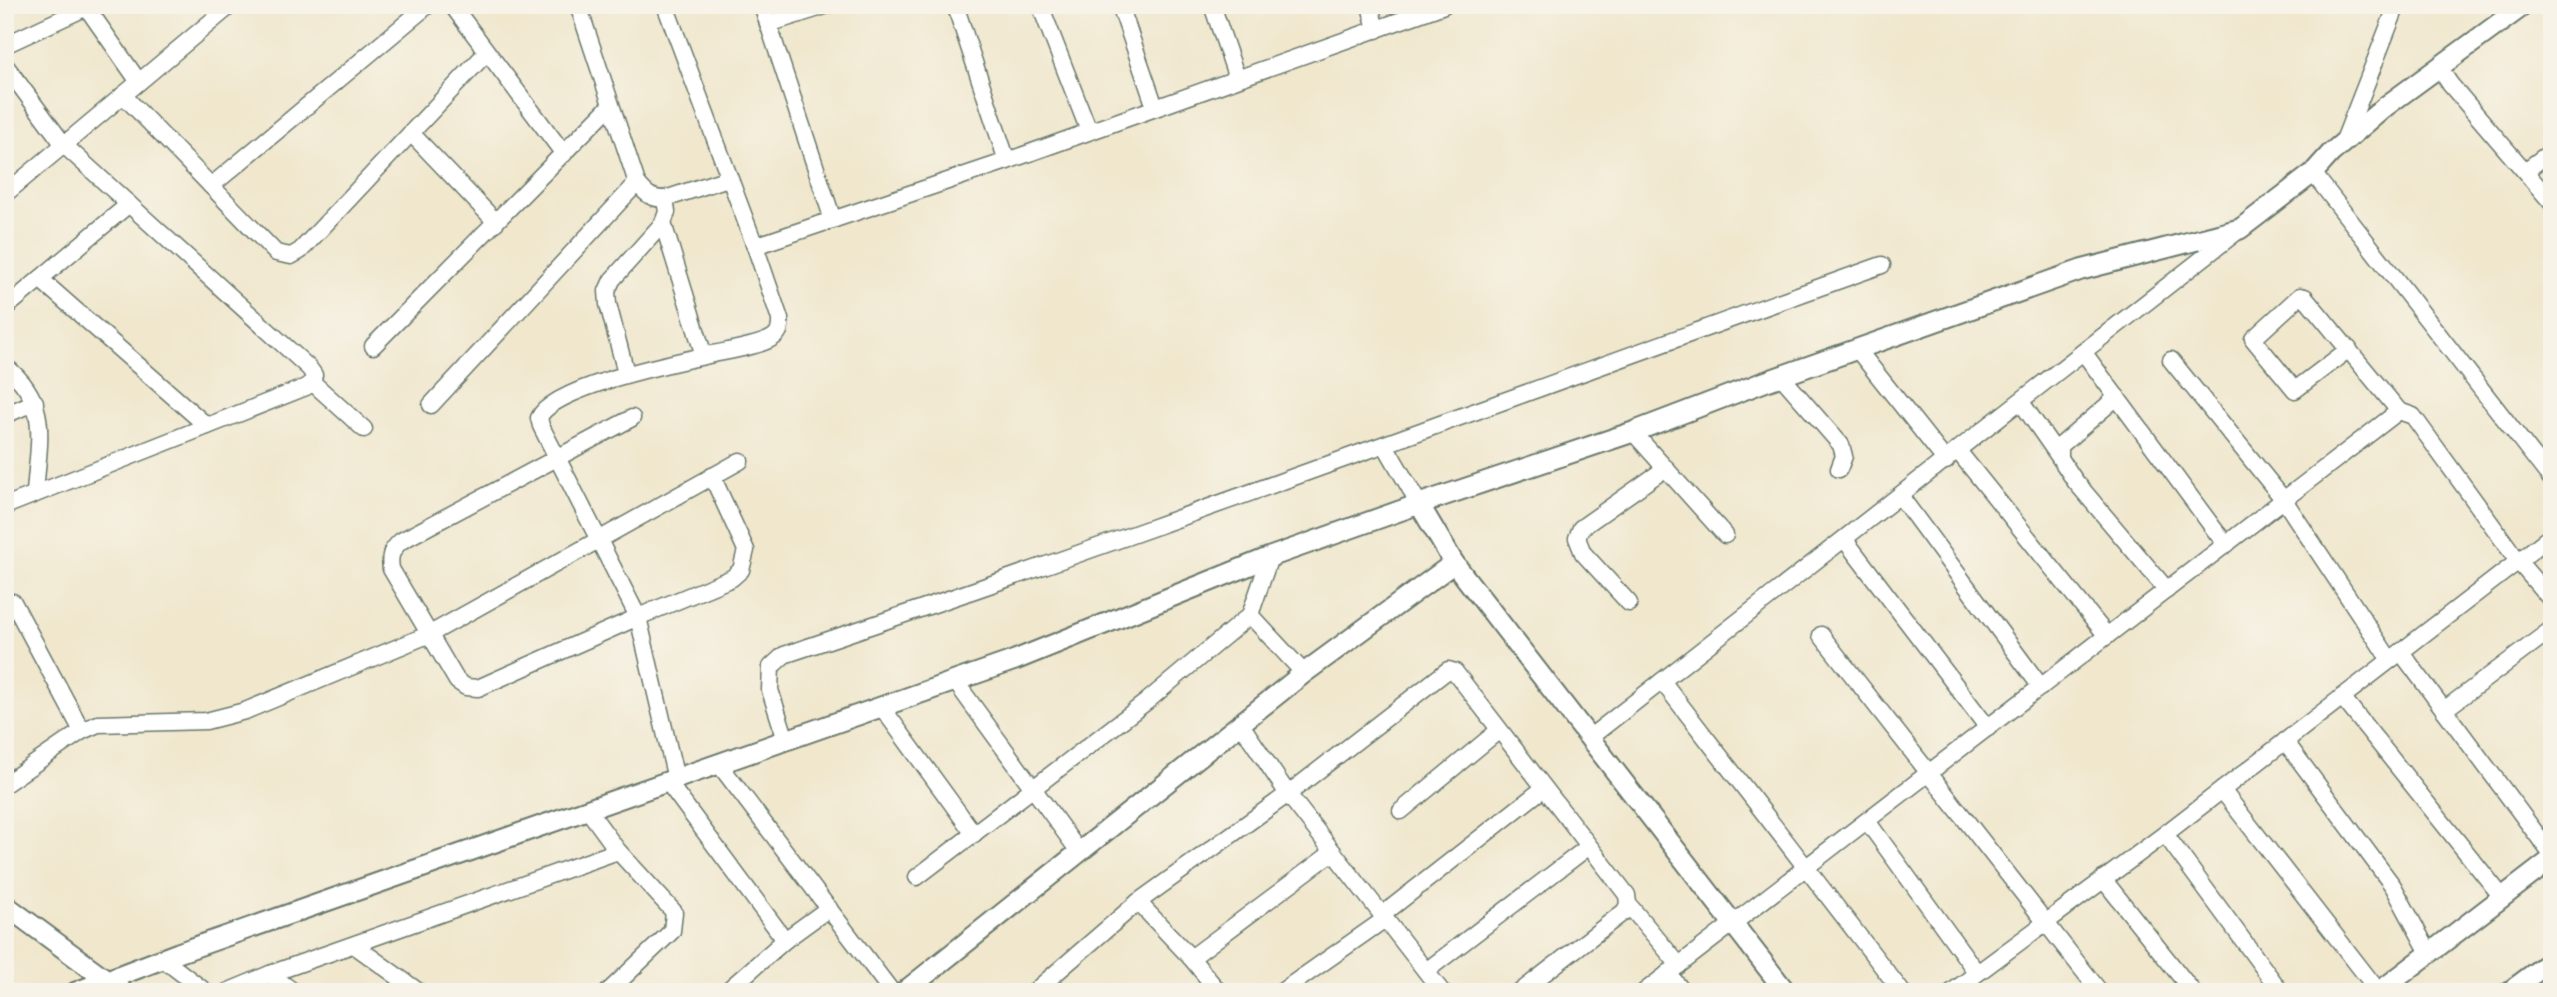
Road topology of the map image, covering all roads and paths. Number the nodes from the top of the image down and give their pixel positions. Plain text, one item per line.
1 (232, 5) edge
2 (428, 5) edge
3 (452, 5) edge
4 (578, 5) edge
5 (665, 5) edge
6 (762, 5) edge
7 (828, 5) edge
8 (956, 5) edge
9 (1040, 5) edge
10 (1120, 5) edge
11 (1212, 5) edge
12 (1370, 5) edge
13 (1444, 5) edge
14 (2397, 5) edge
15 (2524, 5) edge
16 (86, 6) edge
17 (768, 24) junction
18 (1377, 30) junction
19 (5, 45) edge
20 (487, 52) junction
21 (5, 65) edge
22 (2439, 67) junction
23 (1237, 78) junction
24 (139, 82) junction
25 (123, 95) junction
26 (610, 106) junction
27 (1155, 107) junction
28 (1089, 131) junction
29 (411, 133) junction
30 (2343, 143) junction
31 (64, 145) junction
32 (2552, 151) edge
33 (564, 153) junction
34 (1007, 161) junction
35 (2525, 171) junction
36 (2313, 173) junction
37 (728, 178) junction
38 (637, 183) junction
39 (211, 186) junction
40 (5, 194) edge
41 (666, 199) junction
42 (2552, 203) edge
43 (129, 204) junction
44 (832, 220) junction
45 (496, 222) junction
46 (663, 223) junction
47 (2241, 229) junction
48 (755, 246) junction
49 (1882, 265) dead end
50 (40, 279) junction
51 (9, 304) dead end
52 (373, 346) dead end
53 (1857, 349) junction
54 (2349, 349) junction
55 (2084, 353) junction
56 (704, 356) junction
57 (2171, 359) dead end
58 (5, 366) edge
59 (626, 373) junction
60 (1781, 376) junction
61 (312, 382) junction
62 (2117, 397) junction
63 (35, 402) junction
64 (2021, 402) junction
65 (431, 405) dead end
66 (2399, 411) junction
67 (5, 415) edge
68 (632, 418) dead end
69 (207, 426) junction
70 (364, 429) dead end
71 (1633, 432) junction
72 (1385, 445) junction
73 (1952, 456) junction
74 (558, 457) junction
75 (2060, 458) junction
76 (740, 461) dead end
77 (1665, 468) junction
78 (1839, 469) dead end
79 (712, 476) junction
80 (2552, 480) edge
81 (35, 494) junction
82 (1900, 496) junction
83 (2284, 500) junction
84 (1419, 504) junction
85 (5, 506) edge
86 (2552, 535) edge
87 (1725, 536) dead end
88 (600, 540) junction
89 (1845, 540) junction
90 (2227, 544) junction
91 (1270, 557) junction
92 (2518, 561) junction
93 (1454, 563) junction
94 (2167, 590) junction
95 (2552, 601) edge
96 (13, 602) dead end
97 (1629, 603) dead end
98 (1251, 615) junction
99 (638, 617) junction
100 (2552, 629) edge
101 (430, 634) junction
102 (1821, 635) dead end
103 (2107, 636) junction
104 (2396, 656) junction
105 (1304, 673) junction
106 (955, 681) junction
107 (1662, 681) junction
108 (2041, 687) junction
109 (2342, 697) junction
110 (881, 706) junction
111 (2444, 710) junction
112 (1240, 723) junction
113 (1988, 728) junction
114 (82, 731) junction
115 (1499, 731) junction
116 (1589, 738) junction
117 (786, 740) junction
118 (2285, 741) junction
119 (719, 764) junction
120 (1929, 773) junction
121 (672, 780) junction
122 (5, 784) edge
123 (1544, 788) junction
124 (1033, 789) junction
125 (2222, 790) junction
126 (1288, 794) junction
127 (588, 810) junction
128 (1401, 811) dead end
129 (1867, 821) junction
130 (974, 834) junction
131 (2165, 834) junction
132 (1588, 848) junction
133 (618, 851) junction
134 (1334, 852) junction
135 (1080, 853) junction
136 (2552, 857) edge
137 (1806, 869) junction
138 (917, 877) dead end
139 (2103, 879) junction
140 (2502, 897) junction
141 (1138, 902) junction
142 (1629, 904) junction
143 (5, 905) edge
144 (829, 908) junction
145 (1384, 917) junction
146 (2047, 922) junction
147 (1734, 925) junction
148 (785, 940) junction
149 (354, 945) junction
150 (2429, 953) junction
151 (1191, 958) junction
152 (158, 960) junction
153 (2552, 960) edge
154 (1674, 969) junction
155 (1426, 971) junction
156 (1977, 973) junction
157 (270, 974) junction
158 (115, 986) edge
159 (2094, 990) edge
160 (1035, 991) edge
161 (76, 992) edge
162 (206, 992) edge
163 (227, 992) edge
164 (294, 992) edge
165 (419, 992) edge
166 (608, 992) edge
167 (726, 992) edge
168 (892, 992) edge
169 (904, 992) edge
170 (1219, 992) edge
171 (1281, 992) edge
172 (1442, 992) edge
173 (1520, 992) edge
174 (1644, 992) edge
175 (1683, 992) edge
176 (1786, 992) edge
177 (1902, 992) edge
178 (1952, 992) edge
179 (2193, 992) edge
180 (2281, 992) edge
181 (2379, 992) edge
182 (2509, 992) edge

1 - 24 street
2 - 39 street
3 - 20 street
4 - 26 street
5 - 37 street
6 - 17 street
7 - 17 street
8 - 34 street
9 - 28 street
10 - 27 street
11 - 23 street
12 - 18 street
13 - 18 street
14 - 30 street
15 - 22 street
16 - 19 street
16 - 24 street
17 - 44 street
18 - 23 street
20 - 29 street
20 - 33 street
21 - 31 street
22 - 30 street
22 - 35 street
23 - 27 street
24 - 25 street
25 - 31 street
25 - 39 street
26 - 33 street
26 - 38 street
27 - 28 street
28 - 34 street
29 - 39 street
29 - 45 street
30 - 36 street
31 - 40 street
31 - 43 street
32 - 35 street
33 - 45 street
34 - 44 street
35 - 42 street
36 - 47 street
36 - 80 street
37 - 41 street
37 - 48 street
38 - 41 street
38 - 65 street
41 - 46 street
43 - 50 street
43 - 61 street
44 - 48 street
45 - 52 street
46 - 56 street
46 - 59 street
47 - 53 street
47 - 55 street
48 - 56 street
49 - 72 street
50 - 51 street
50 - 69 street
53 - 60 street
53 - 73 street
54 - 54 street
54 - 66 street
55 - 62 street
55 - 64 street
56 - 59 street
57 - 83 street
58 - 63 street
59 - 74 street
60 - 71 street
60 - 78 street
61 - 69 street
61 - 70 street
62 - 75 street
62 - 90 street
63 - 67 street
63 - 81 street
64 - 73 street
64 - 75 street
66 - 83 street
66 - 92 street
68 - 74 street
69 - 81 street
71 - 77 street
71 - 84 street
72 - 84 street
72 - 117 street
73 - 82 street
73 - 103 street
74 - 88 street
74 - 101 street
75 - 94 street
76 - 79 street
77 - 87 street
77 - 97 street
79 - 88 street
79 - 99 street
81 - 85 street
82 - 89 street
82 - 108 street
83 - 90 street
83 - 104 street
84 - 91 street
84 - 93 street
86 - 92 street
88 - 99 street
88 - 101 street
89 - 107 street
89 - 113 street
90 - 94 street
91 - 98 street
91 - 106 street
92 - 95 street
92 - 104 street
93 - 105 street
93 - 116 street
94 - 103 street
96 - 114 street
98 - 105 street
98 - 124 street
99 - 101 street
99 - 121 street
100 - 111 street
101 - 114 street
102 - 120 street
103 - 108 street
104 - 109 street
104 - 111 street
105 - 112 street
106 - 110 street
106 - 124 street
107 - 116 street
107 - 137 street
108 - 113 street
109 - 118 street
109 - 140 street
110 - 117 street
110 - 130 street
111 - 136 street
112 - 126 street
112 - 135 street
113 - 120 street
114 - 122 street
115 - 123 street
115 - 126 street
115 - 128 street
116 - 147 street
117 - 119 street
118 - 125 street
118 - 150 street
119 - 121 street
119 - 144 street
120 - 129 street
120 - 146 street
121 - 127 street
121 - 148 street
123 - 132 street
123 - 145 street
124 - 130 street
124 - 135 street
125 - 131 street
125 - 181 street
126 - 134 street
126 - 141 street
127 - 133 street
127 - 152 street
129 - 137 street
129 - 156 street
130 - 138 street
131 - 139 street
131 - 180 street
132 - 142 street
132 - 155 street
133 - 149 street
133 - 166 street
134 - 145 street
134 - 151 street
135 - 169 street
136 - 140 street
137 - 147 street
137 - 177 street
139 - 146 street
139 - 179 street
140 - 150 street
141 - 151 street
141 - 160 street
142 - 154 street
142 - 173 street
143 - 158 street
144 - 148 street
144 - 168 street
145 - 155 street
145 - 171 street
146 - 156 street
146 - 159 street
147 - 154 street
147 - 176 street
148 - 167 street
149 - 157 street
149 - 165 street
150 - 181 street
151 - 170 street
152 - 158 street
152 - 162 street
153 - 182 street
154 - 174 street
154 - 175 street
155 - 172 street
156 - 178 street
157 - 163 street
157 - 164 street
158 - 161 street

